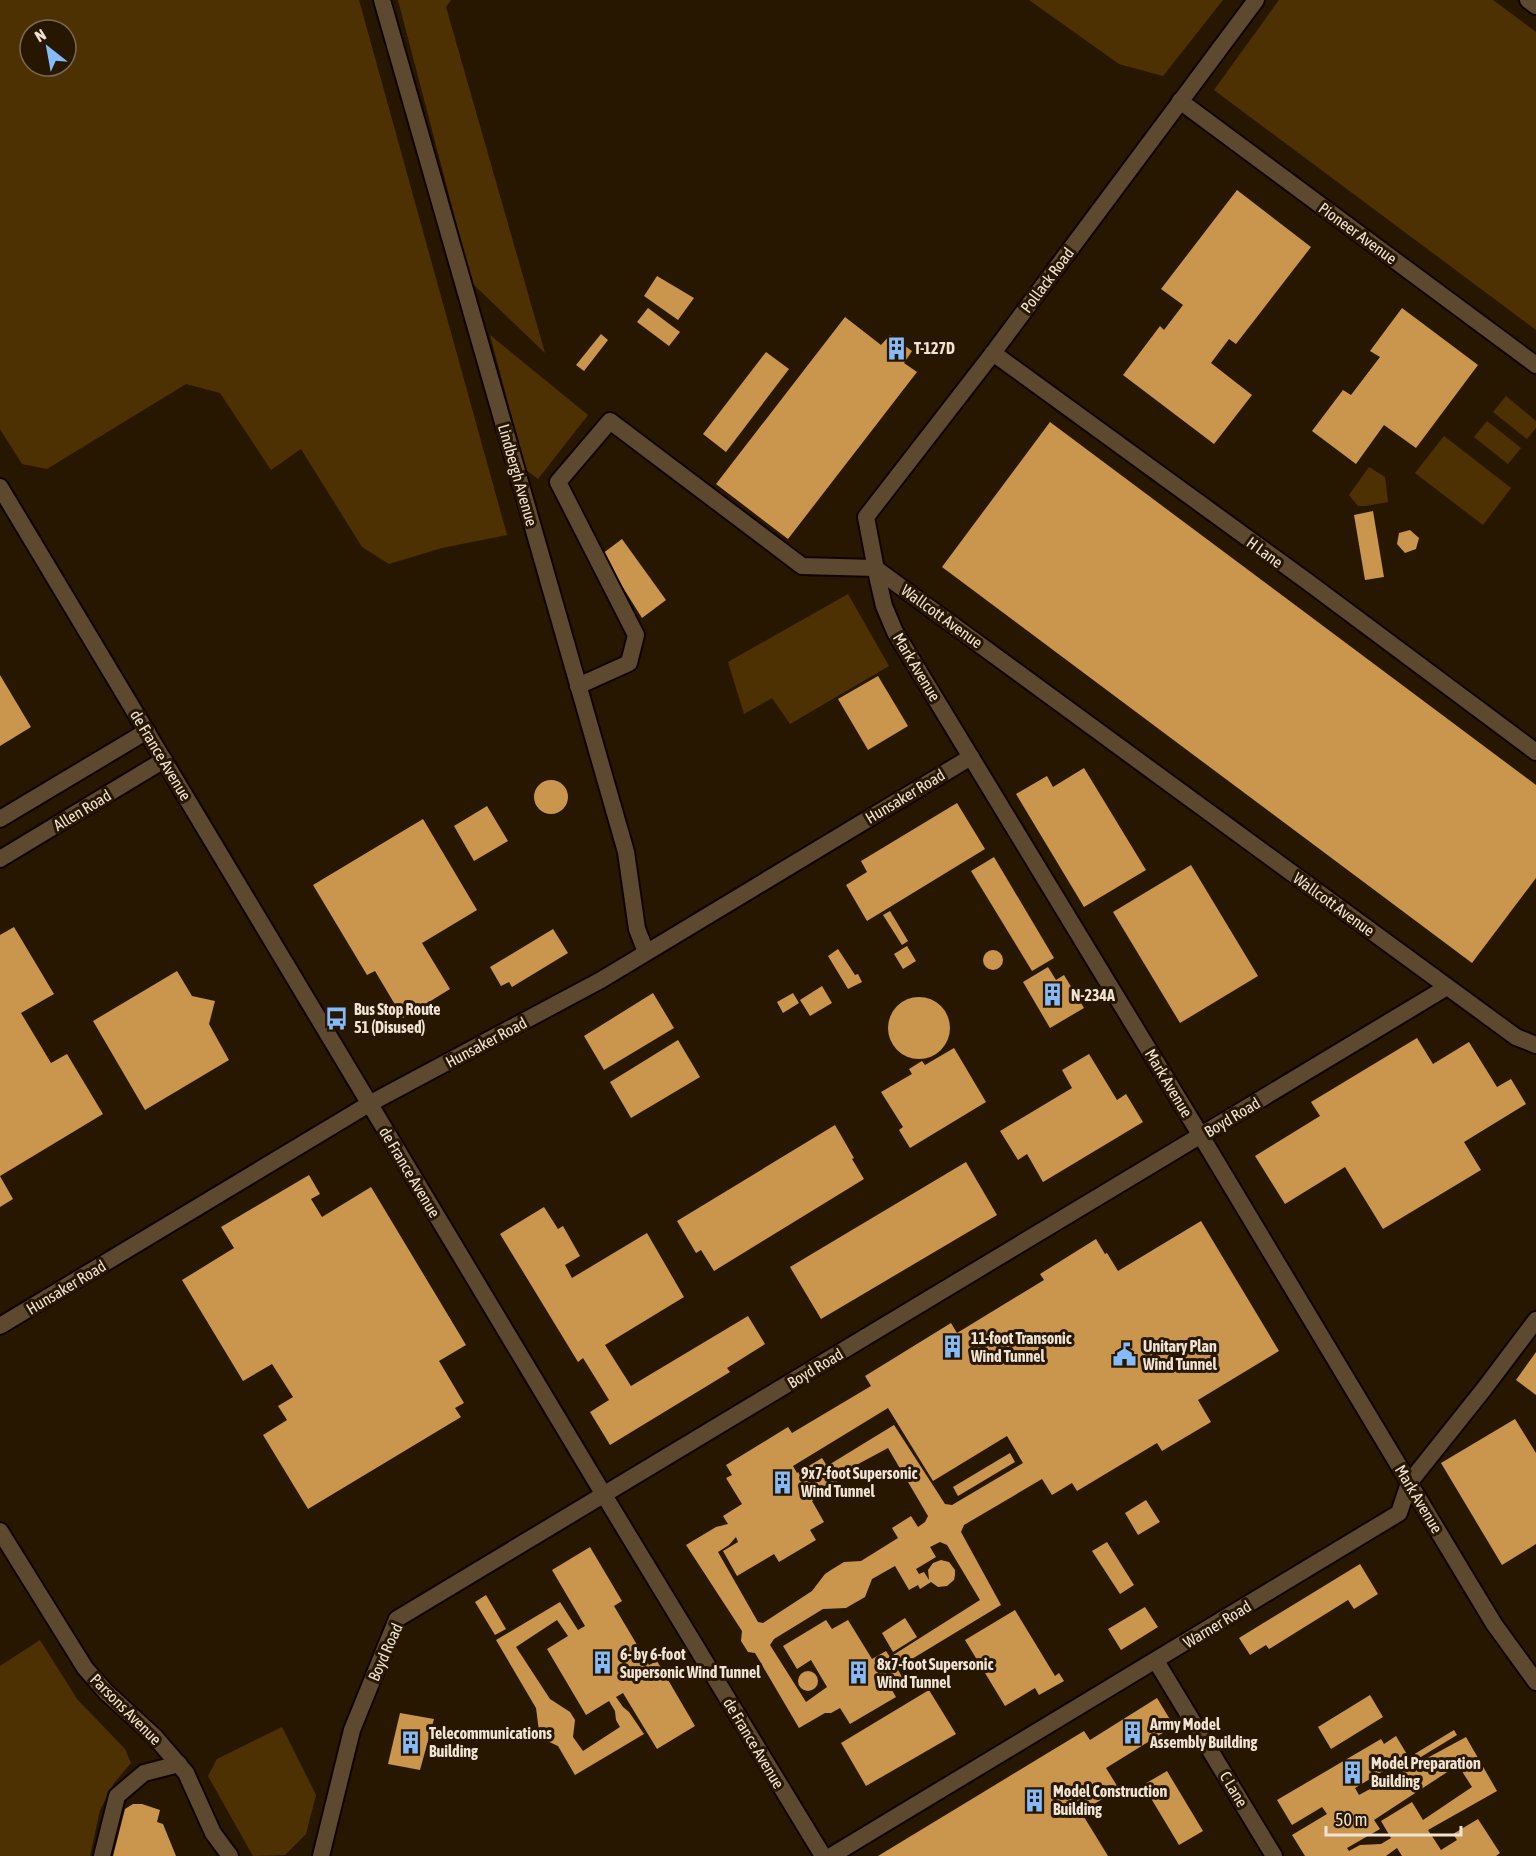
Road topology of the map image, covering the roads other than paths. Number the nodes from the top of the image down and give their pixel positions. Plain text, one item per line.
1 (382, 0) edge
2 (1256, 0) edge
3 (1528, 0) edge
4 (1536, 6) edge
5 (1180, 102) junction
6 (993, 353) junction
7 (1536, 364) edge
8 (0, 488) edge
9 (875, 567) junction
10 (578, 686) junction
11 (147, 731) junction
12 (1536, 752) edge
13 (971, 757) junction
14 (164, 760) junction
15 (0, 819) edge
16 (0, 859) edge
17 (646, 952) junction
18 (1448, 987) junction
19 (1536, 1045) edge
20 (369, 1104) junction
21 (1201, 1136) junction
22 (1536, 1320) edge
23 (0, 1326) edge
24 (1409, 1483) junction
25 (604, 1495) junction
26 (0, 1531) edge
27 (1156, 1661) junction
28 (1536, 1682) edge
29 (179, 1764) junction
30 (102, 1856) edge
31 (231, 1856) edge
32 (321, 1856) edge
33 (823, 1856) edge
34 (831, 1856) edge
35 (1274, 1856) edge

1 - 10 street, Lindbergh Avenue
2 - 5 street, Pollack Road
3 - 4 street
5 - 6 street, Pollack Road
5 - 7 street, Pioneer Avenue
6 - 9 street, Pollack Road
6 - 12 street, H Lane
8 - 11 street, de France Avenue
9 - 10 street
9 - 13 street, Mark Avenue
9 - 18 street, Wallcott Avenue
10 - 17 street, Lindbergh Avenue
11 - 14 street, de France Avenue
11 - 15 street
13 - 17 street, Hunsaker Road
13 - 21 street, Mark Avenue
14 - 16 street, Allen Road
14 - 20 street, de France Avenue
17 - 20 street, Hunsaker Road
18 - 19 street, Wallcott Avenue
18 - 21 street, Boyd Road
20 - 23 street, Hunsaker Road
20 - 25 street, de France Avenue
21 - 24 street, Mark Avenue
21 - 25 street, Boyd Road
22 - 24 street, Warner Road
24 - 27 street, Warner Road
24 - 28 street, Mark Avenue
25 - 32 street, Boyd Road
25 - 33 street, de France Avenue
26 - 29 street, Parsons Avenue
27 - 34 street, Warner Road
27 - 35 street, C Lane
29 - 30 street
29 - 31 street, Parsons Avenue

